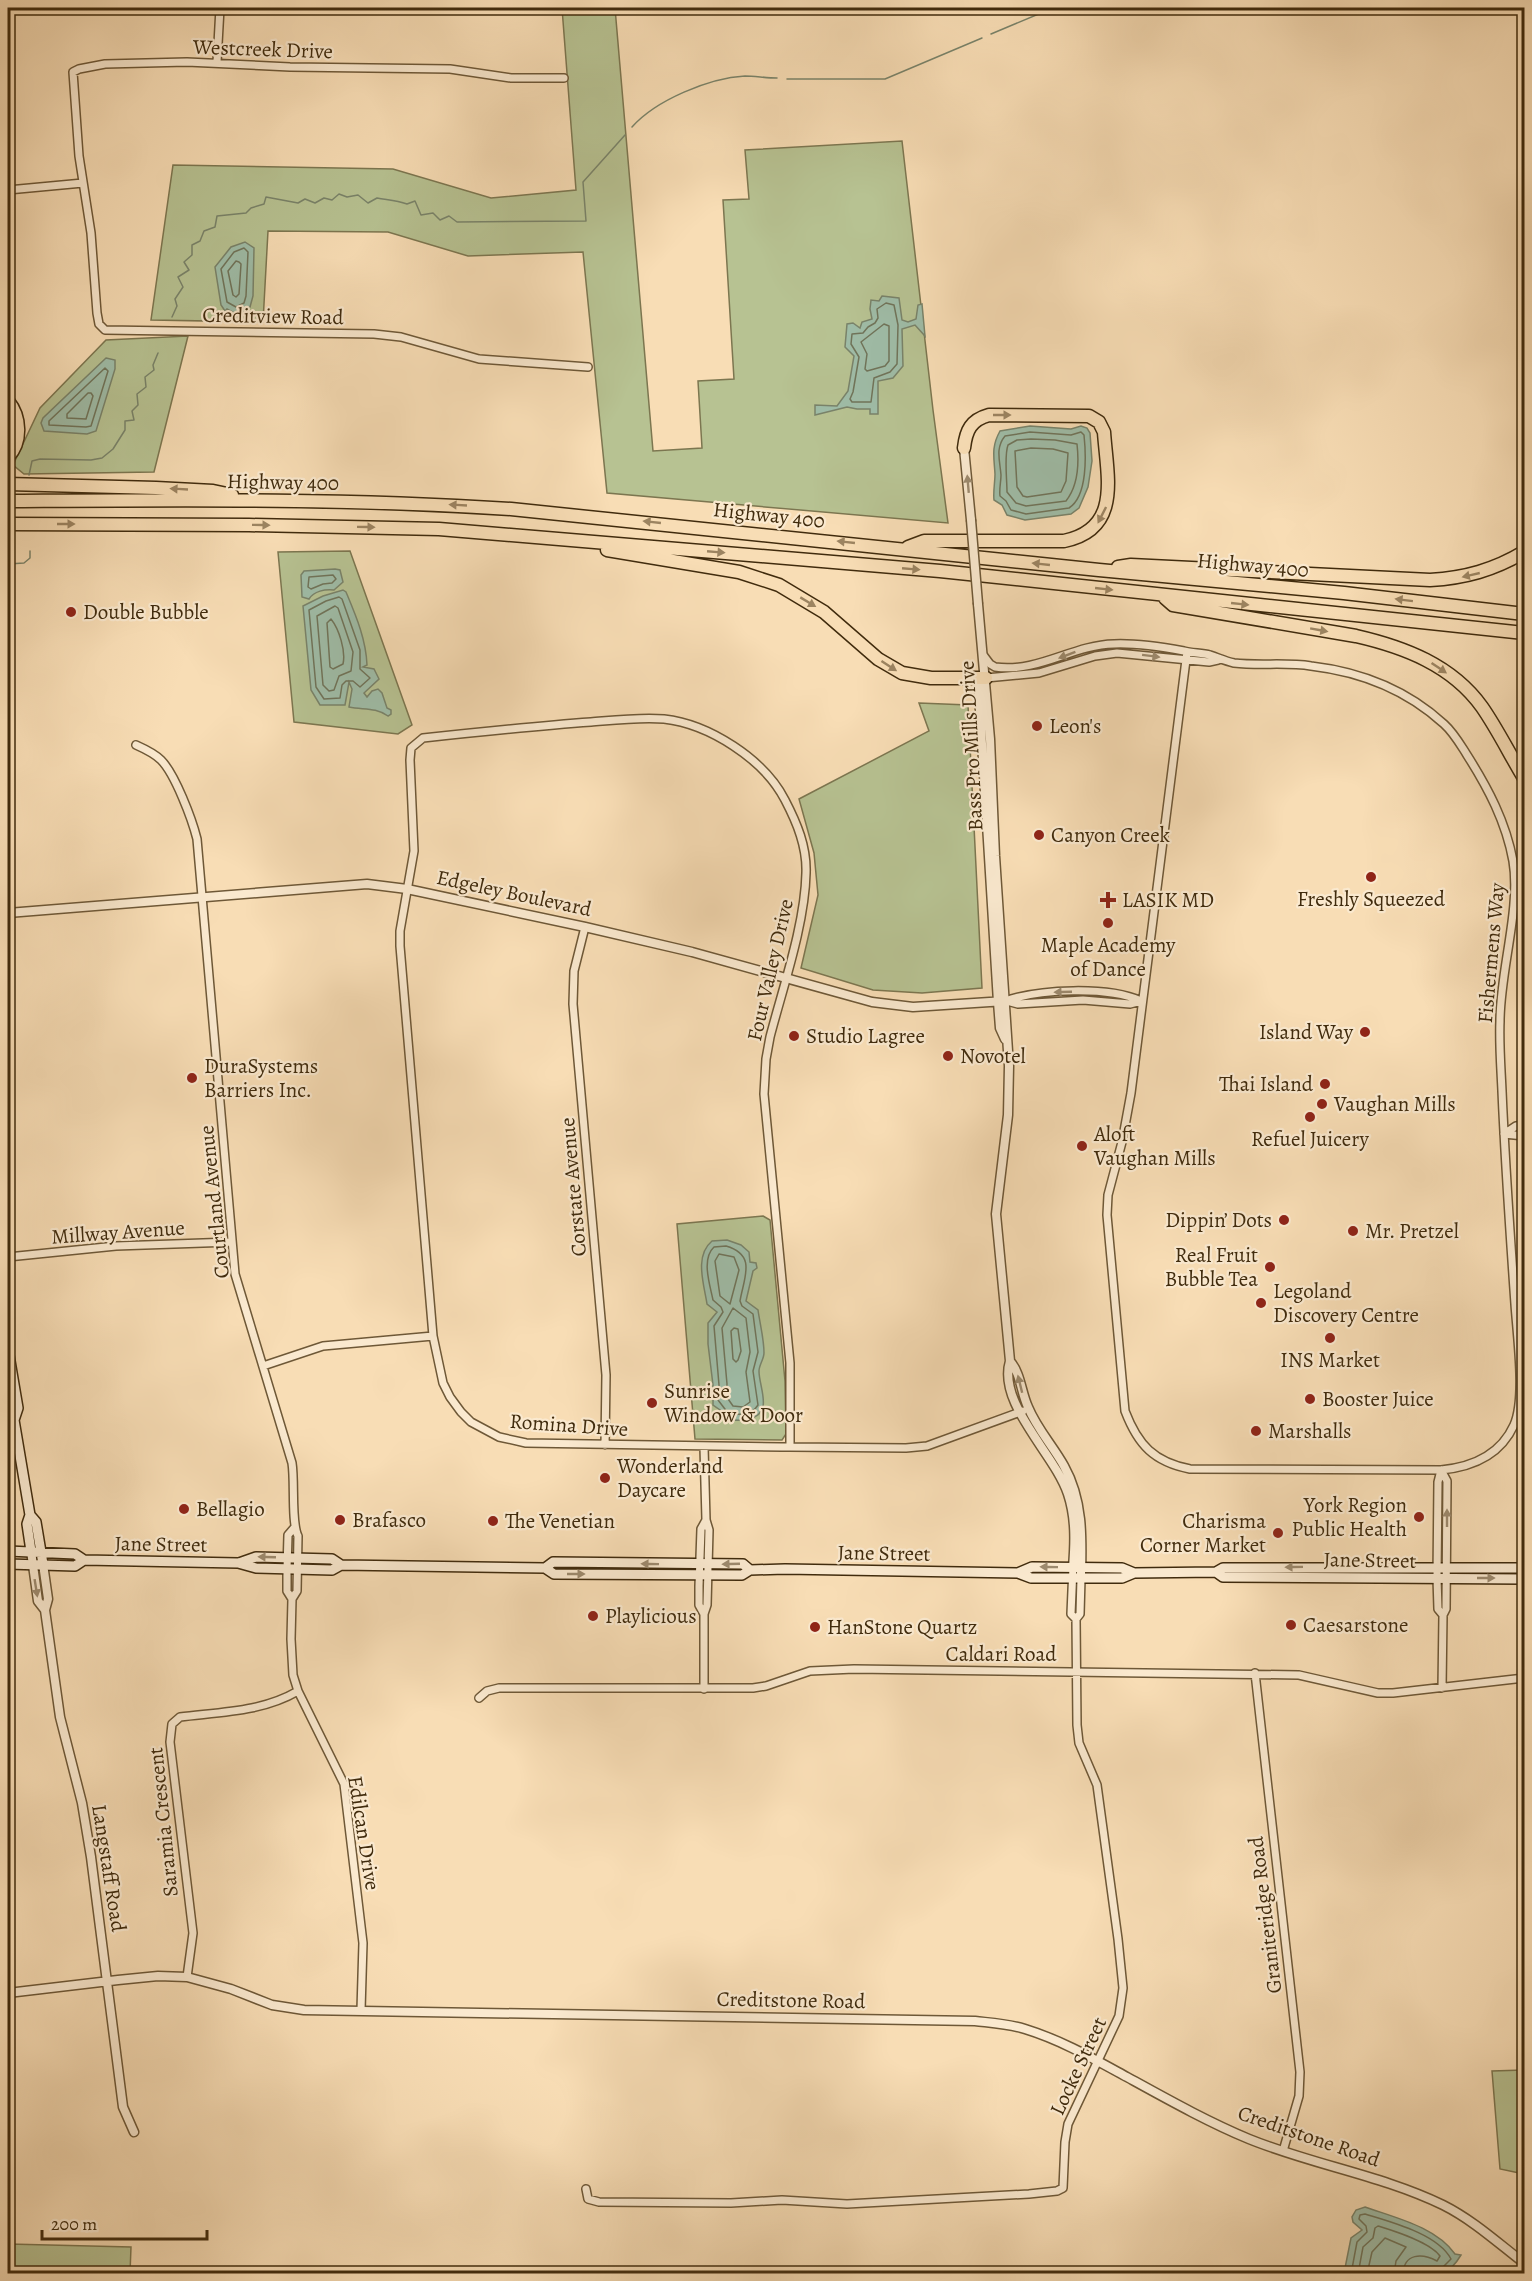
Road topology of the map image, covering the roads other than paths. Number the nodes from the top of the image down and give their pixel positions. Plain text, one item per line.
1 (220, 8) edge
2 (217, 62) junction
3 (564, 78) dead end
4 (83, 183) junction
5 (8, 190) edge
6 (588, 367) dead end
7 (8, 401) edge
8 (964, 448) joint
9 (8, 457) edge
10 (8, 484) edge
11 (257, 500) junction
12 (8, 501) edge
13 (8, 524) edge
14 (574, 540) junction
15 (904, 548) junction
16 (1524, 552) edge
17 (1099, 570) junction
18 (1161, 595) junction
19 (1524, 614) edge
20 (1524, 633) edge
21 (1187, 652) junction
22 (984, 656) junction
23 (1185, 660) junction
24 (1218, 660) junction
25 (982, 678) junction
26 (136, 745) dead end
27 (1524, 778) edge
28 (407, 889) junction
29 (203, 896) junction
30 (8, 913) edge
31 (585, 927) junction
32 (785, 978) junction
33 (1001, 1001) junction
34 (1141, 1001) junction
35 (1524, 1125) edge
36 (1504, 1134) junction
37 (1524, 1136) edge
38 (232, 1242) junction
39 (8, 1257) edge
40 (8, 1331) edge
41 (433, 1336) junction
42 (1523, 1365) edge
43 (263, 1366) junction
44 (8, 1410) edge
45 (1024, 1410) junction
46 (14, 1420) junction
47 (605, 1446) junction
48 (704, 1447) junction
49 (790, 1447) junction
50 (1441, 1470) junction
51 (8, 1551) edge
52 (36, 1551) junction
53 (292, 1558) junction
54 (84, 1560) junction
55 (238, 1563) junction
56 (8, 1564) edge
57 (32, 1564) junction
58 (43, 1564) junction
59 (704, 1564) junction
60 (341, 1565) junction
61 (1077, 1567) junction
62 (545, 1568) junction
63 (1442, 1568) junction
64 (1524, 1568) edge
65 (292, 1569) junction
66 (750, 1570) junction
67 (1216, 1572) junction
68 (1018, 1573) junction
69 (1134, 1573) junction
70 (704, 1576) junction
71 (1076, 1578) junction
72 (1442, 1578) junction
73 (1524, 1579) edge
74 (45, 1610) junction
75 (1076, 1671) junction
76 (1255, 1673) junction
77 (1524, 1678) edge
78 (1442, 1688) junction
79 (704, 1689) junction
80 (298, 1691) junction
81 (479, 1698) dead end
82 (187, 1977) junction
83 (107, 1981) junction
84 (8, 1993) edge
85 (361, 2010) junction
86 (1099, 2062) junction
87 (134, 2132) dead end
88 (1283, 2151) junction
89 (586, 2189) dead end
90 (1524, 2263) edge

1 - 2 street
2 - 3 street, Westcreek Drive
2 - 4 street, Westcreek Drive
4 - 5 street
4 - 6 street, Creditview Road
7 - 9 highway
8 -> 15 highway
22 -> 8 street, Bass Pro Mills Drive, bridge
11 -> 10 highway
11 - 12 highway, Highway 400
15 -> 11 highway, Highway 400
13 -> 14 highway, Highway 400
14 -> 18 highway, Highway 400
14 -> 25 highway
17 -> 15 highway, Highway 400
16 -> 17 highway
19 -> 17 highway, Highway 400
18 -> 20 highway, Highway 400
18 -> 27 highway
21 -> 22 street, Fishermens Way
21 - 23 street
21 - 24 street, Fishermens Way
22 - 25 street, Bass Pro Mills Drive
23 - 24 street, Fishermens Way
25 -> 23 street, Fishermens Way
23 - 34 street
24 - 36 street, Fishermens Way
25 - 33 street, Bass Pro Mills Drive
26 - 29 street, Courtland Avenue
28 - 29 street, Edgeley Boulevard
28 - 31 street, Edgeley Boulevard
28 - 32 street, Four Valley Drive
28 - 41 street, Romina Drive
29 - 30 street, Edgeley Boulevard
29 - 38 street, Courtland Avenue
31 - 32 street, Edgeley Boulevard
31 - 47 street, Corstate Avenue
32 - 33 street, Edgeley Boulevard
32 - 49 street, Four Valley Drive
33 - 34 street
33 - 45 street, Bass Pro Mills Drive
34 - 50 street, Fishermens Way
35 - 36 street
36 - 37 street
36 - 42 street, Fishermens Way
38 - 39 street, Millway Avenue
38 - 43 street, Courtland Avenue
40 - 46 main road, Langstaff Road
41 - 43 street
41 - 47 street, Romina Drive
42 - 50 street, Fishermens Way
43 - 53 street, Courtland Avenue
44 - 46 main road, Langstaff Road
45 - 49 street, Romina Drive
45 - 61 street, Bass Pro Mills Drive
46 - 52 main road, Langstaff Road
47 - 48 street, Romina Drive
48 - 49 street, Romina Drive
48 - 59 street
50 - 63 street
51 - 52 main road, Jane Street
52 - 54 main road, Jane Street
52 - 57 street, Langstaff Road
52 - 58 main road, Langstaff Road
53 -> 55 main road, Jane Street
53 - 60 main road, Jane Street
53 - 65 street, Edilcan Drive
54 - 55 main road, Jane Street
54 - 58 main road, Jane Street
55 - 65 main road, Jane Street
56 - 57 main road, Jane Street
57 - 58 main road, Jane Street
57 -> 74 street, Langstaff Road
58 - 74 street, Langstaff Road
59 -> 62 main road, Jane Street
66 -> 59 main road, Jane Street
59 - 70 street
60 - 62 main road, Jane Street
60 - 65 main road, Jane Street
61 -> 68 main road, Jane Street
61 - 69 main road, Jane Street
61 - 71 street, Bass Pro Mills Drive
62 -> 70 main road, Jane Street
63 - 64 main road, Jane Street
63 -> 67 main road, Jane Street
63 - 72 street
65 - 80 street, Edilcan Drive
66 - 68 main road, Jane Street
66 - 70 main road, Jane Street
67 - 69 main road, Jane Street
67 - 72 main road, Jane Street
68 - 71 main road, Jane Street
69 - 71 main road, Jane Street
70 - 79 street
71 - 75 street, Locke Street
72 -> 73 main road, Jane Street
72 - 78 street
74 - 83 street, Langstaff Road
75 - 76 street, Caldari Road
75 - 79 street, Caldari Road
75 - 86 street, Locke Street
76 - 78 street, Caldari Road
76 - 88 street, Graniteridge Road
77 - 78 street, Caldari Road
79 - 81 street, Caldari Road
80 - 82 street, Saramia Crescent
80 - 85 street, Edilcan Drive
82 - 83 street, Creditstone Road
82 - 85 street, Creditstone Road
83 - 84 street, Creditstone Road
83 - 87 street, Langstaff Road
85 - 86 street, Creditstone Road
86 - 88 street, Creditstone Road
86 - 89 street, Locke Street
88 - 90 street, Creditstone Road

